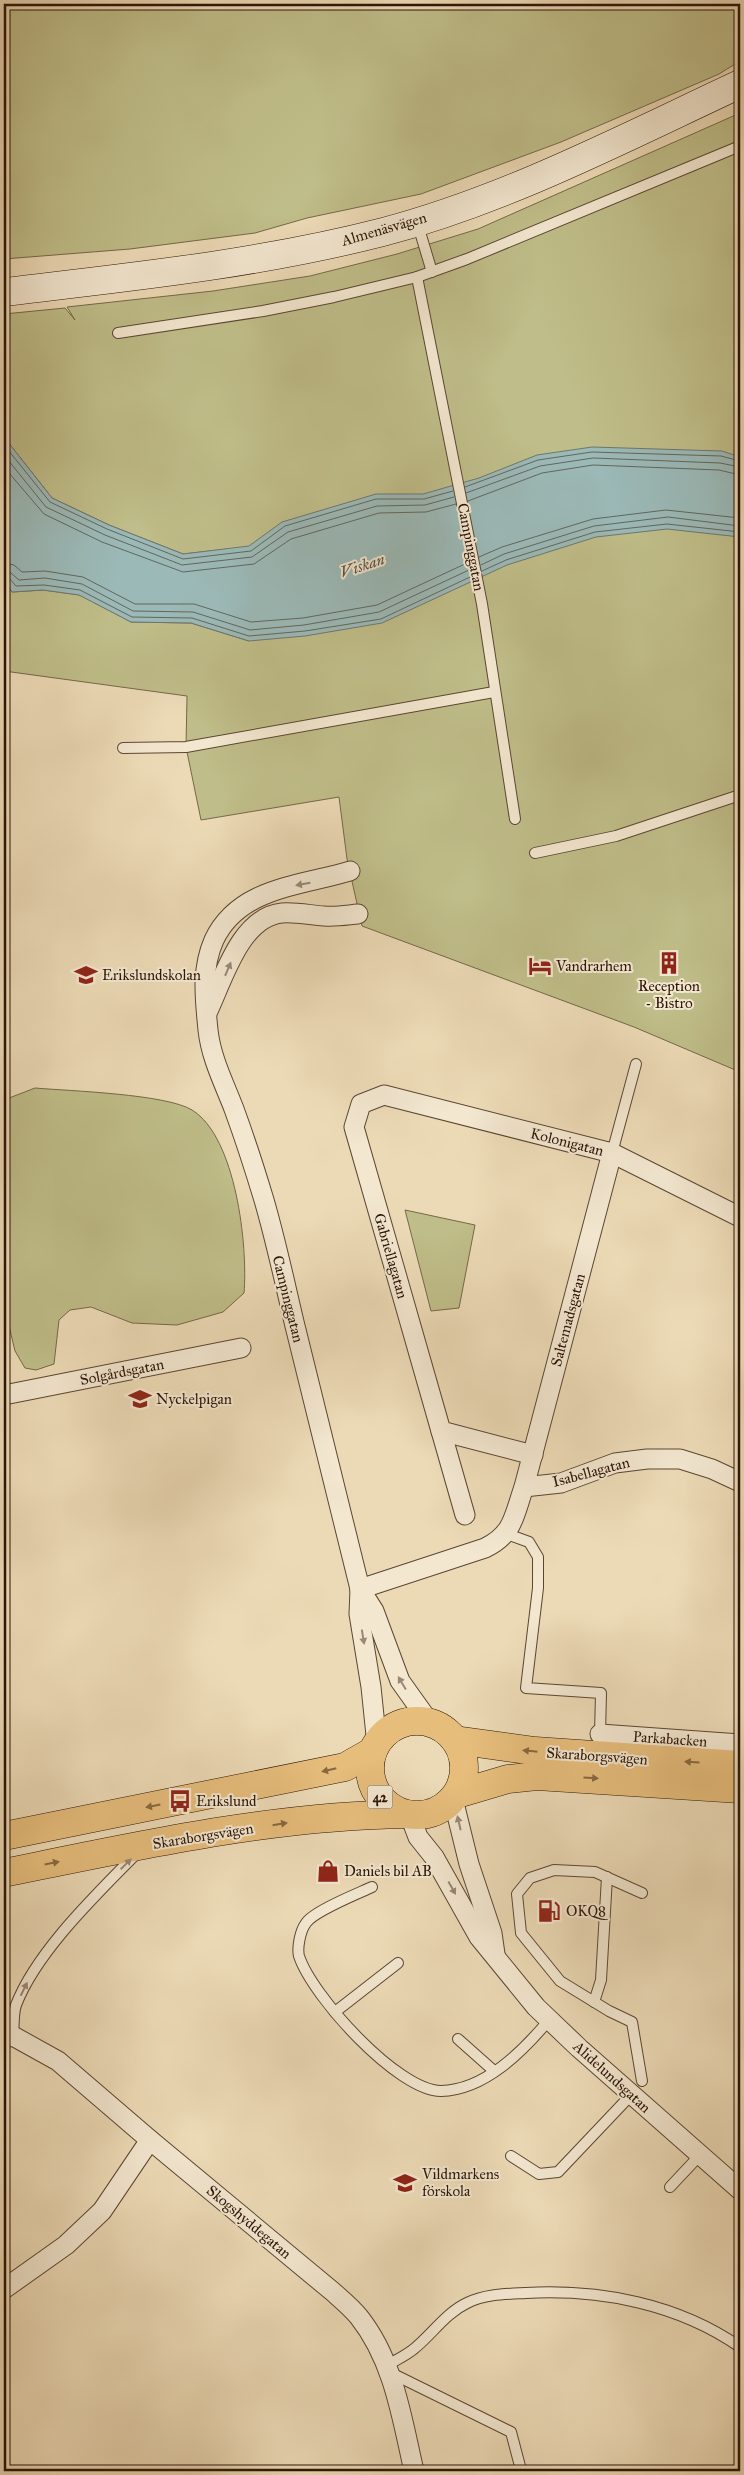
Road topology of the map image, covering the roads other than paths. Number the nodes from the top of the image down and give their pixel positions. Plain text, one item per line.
1 (740, 84) edge
2 (740, 146) edge
3 (417, 221) junction
4 (432, 272) junction
5 (417, 277) junction
6 (4, 292) edge
7 (118, 333) dead end
8 (494, 692) junction
9 (122, 748) dead end
10 (740, 795) edge
11 (515, 819) dead end
12 (535, 853) dead end
13 (350, 871) dead end
14 (358, 914) dead end
15 (207, 1012) junction
16 (636, 1064) dead end
17 (384, 1095) joint
18 (612, 1153) junction
19 (740, 1217) edge
20 (241, 1348) dead end
21 (4, 1395) edge
22 (441, 1431) junction
23 (533, 1455) junction
24 (740, 1482) edge
25 (524, 1486) junction
26 (465, 1515) dead end
27 (506, 1534) junction
28 (360, 1589) junction
29 (430, 1723) junction
30 (600, 1734) joint
31 (455, 1740) junction
32 (740, 1744) edge
33 (375, 1748) junction
34 (740, 1765) edge
35 (740, 1789) edge
36 (455, 1797) junction
37 (407, 1815) junction
38 (4, 1836) edge
39 (145, 1844) junction
40 (4, 1872) edge
41 (607, 1877) junction
42 (372, 1887) dead end
43 (642, 1893) dead end
44 (495, 1954) junction
45 (398, 1963) dead end
46 (594, 2002) junction
47 (335, 2012) junction
48 (549, 2020) junction
49 (8, 2037) edge
50 (458, 2039) dead end
51 (494, 2071) junction
52 (637, 2088) junction
53 (150, 2140) junction
54 (700, 2155) junction
55 (511, 2156) dead end
56 (670, 2187) dead end
57 (740, 2190) edge
58 (4, 2289) edge
59 (740, 2347) edge
60 (387, 2369) junction
61 (521, 2470) dead end
62 (414, 2471) edge

1 - 3 street, Almenäsvägen
2 - 4 lane
3 - 4 lane
3 - 6 street, Almenäsvägen
4 - 5 lane
5 - 7 lane
5 - 8 lane, Campinggatan
8 - 9 lane
8 - 11 lane, Campinggatan
10 - 12 lane
13 -> 15 street, Campinggatan
15 -> 14 street
15 - 28 street, Campinggatan
16 - 18 lane
17 - 18 street, Kolonigatan
17 - 22 street, Gabriellagatan
18 - 19 street, Kolonigatan
18 - 23 street, Saltemadsgatan
20 - 21 street, Solgårdsgatan
22 - 23 street
22 - 26 street, Gabriellagatan
23 - 25 street, Saltemadsgatan
24 - 25 street, Isabellagatan
25 - 27 street
27 - 28 street
27 - 30 lane
29 -> 28 street, Campinggatan
28 -> 33 street, Campinggatan
29 - 31 main road
29 - 33 main road
30 - 32 street, Parkabacken
34 -> 31 main road, Skaraborgsvägen
31 - 36 main road
33 - 37 main road, 42
33 -> 38 main road
36 -> 35 main road, Skaraborgsvägen / 42
36 - 37 main road, 42
44 -> 36 street, Alidelundsgatan
39 -> 37 main road, Skaraborgsvägen / 42
37 -> 44 street, Alidelundsgatan
40 -> 39 main road, Skaraborgsvägen / 42
49 -> 39 lane
41 - 43 lane
41 - 46 lane
41 - 46 lane
42 - 47 lane
44 - 48 street, Alidelundsgatan
45 - 47 lane
46 - 52 lane
47 - 51 lane
48 - 51 lane
48 - 52 street, Alidelundsgatan
49 - 53 street, Skogshyddegatan
50 - 51 lane
52 - 54 street, Alidelundsgatan
52 - 55 lane
53 - 58 street
53 - 60 street, Skogshyddegatan
54 - 56 lane
54 - 57 street, Alidelundsgatan
59 - 60 lane
60 - 61 lane
60 - 62 street, Skogshyddegatan

